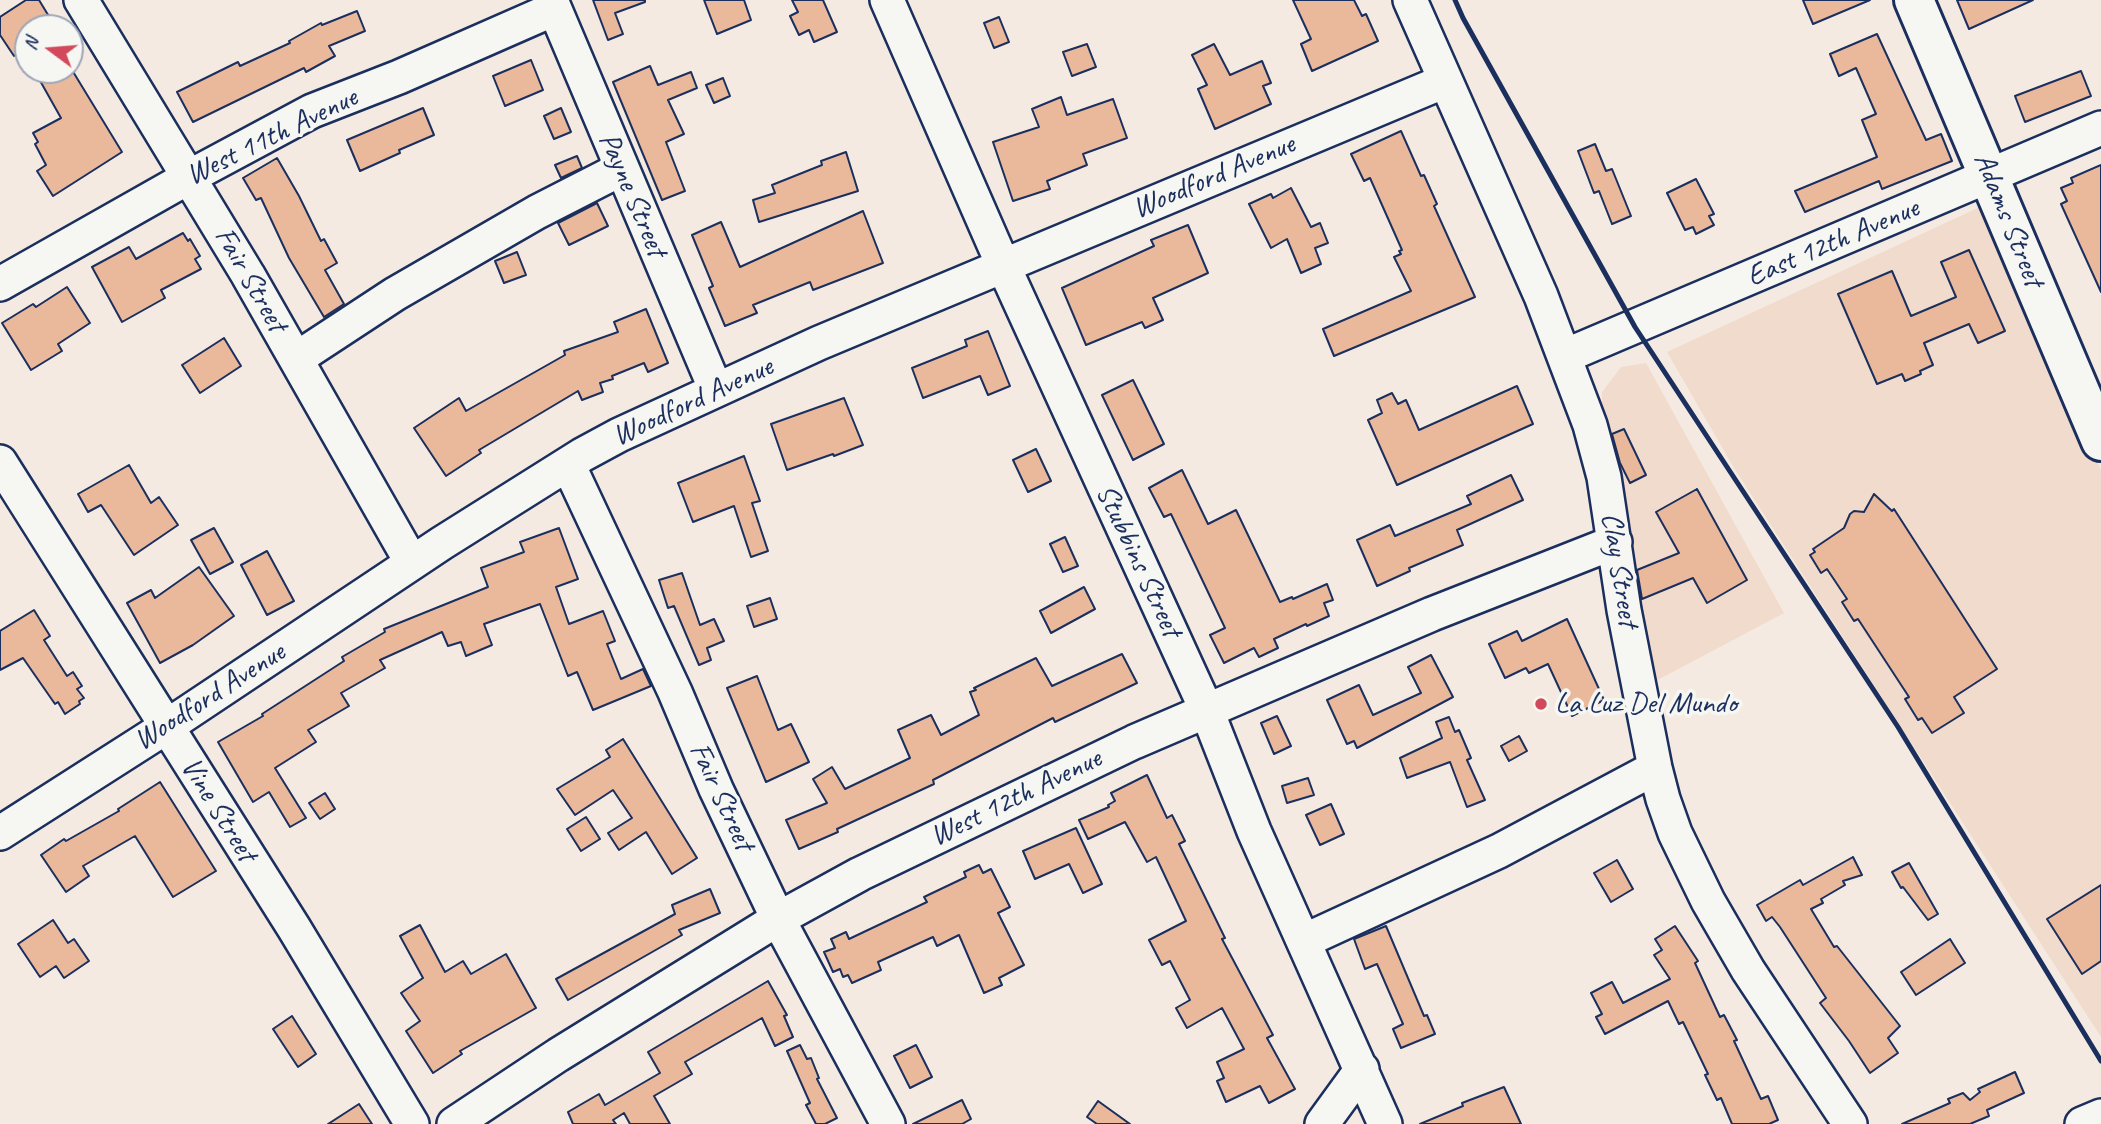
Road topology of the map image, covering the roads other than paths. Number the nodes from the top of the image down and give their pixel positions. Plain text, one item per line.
1 (81, 0) edge
2 (887, 0) edge
3 (1410, 0) edge
4 (1914, 0) edge
5 (552, 5) edge
6 (1445, 81) junction
7 (2101, 128) edge
8 (621, 169) junction
9 (1990, 176) junction
10 (189, 177) junction
11 (1003, 265) junction
12 (0, 284) edge
13 (1565, 356) junction
14 (296, 359) junction
15 (716, 390) junction
16 (2101, 440) edge
17 (0, 462) edge
18 (568, 464) junction
19 (1615, 542) junction
20 (412, 563) junction
21 (1207, 711) junction
22 (166, 727) junction
23 (1655, 768) junction
24 (0, 833) edge
25 (778, 919) junction
26 (1304, 941) junction
27 (1362, 1069) junction
28 (2101, 1116) edge
29 (412, 1124) edge
30 (454, 1124) edge
31 (888, 1124) edge
32 (1322, 1124) edge
33 (1385, 1124) edge
34 (1850, 1124) edge
35 (2082, 1124) edge

1 - 10 street, Fair Street
2 - 11 street, Stubbins Street
3 - 6 street, Clay Street
4 - 9 main road, Adams Street
5 - 8 street, Payne Street
5 - 10 street, West 11th Avenue
6 - 11 street, Woodford Avenue
6 - 13 street, Clay Street
7 - 9 street, East 12th Avenue
8 - 14 street
8 - 15 street, Payne Street
9 - 13 street, East 12th Avenue
9 - 16 main road, Adams Street
10 - 12 street, West 11th Avenue
10 - 14 street, Fair Street
11 - 15 street, Woodford Avenue
11 - 21 street, Stubbins Street
13 - 19 street, Clay Street
14 - 20 street, Fair Street
15 - 18 street, Woodford Avenue
17 - 22 street, Vine Street
18 - 20 street, Woodford Avenue
18 - 25 street, Fair Street
19 - 21 street, West 12th Avenue
19 - 23 street, Clay Street
20 - 22 street, Woodford Avenue
21 - 25 street, West 12th Avenue
21 - 26 street, Stubbins Street
22 - 24 street, Woodford Avenue
22 - 29 street, Vine Street
23 - 26 street
23 - 34 street, Clay Street
25 - 30 street, West 12th Avenue
25 - 31 street, Fair Street
26 - 27 street, Stubbins Street
27 - 32 street
27 - 33 street, Stubbins Street
28 - 35 street

